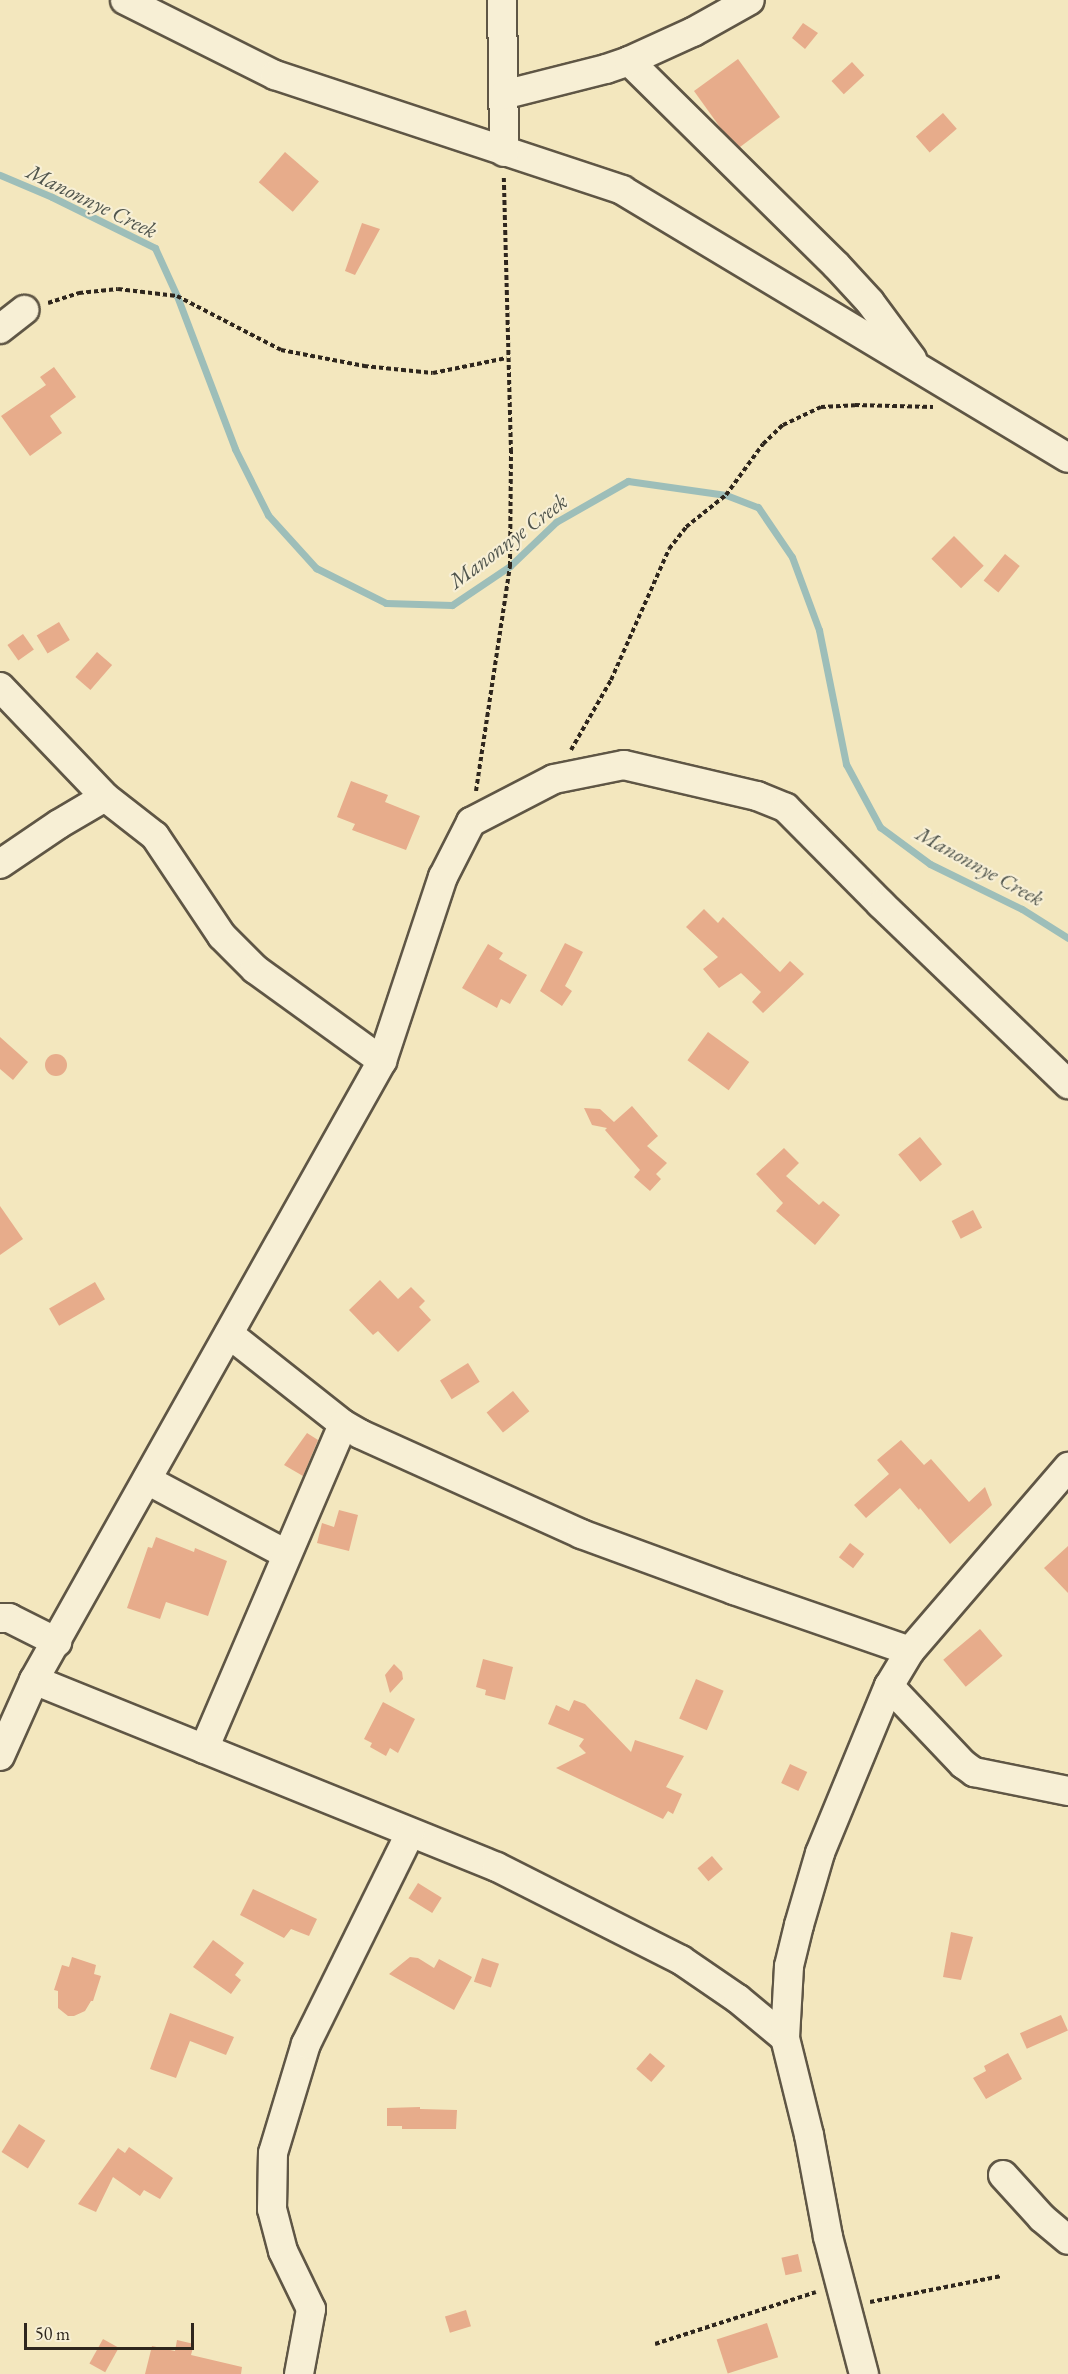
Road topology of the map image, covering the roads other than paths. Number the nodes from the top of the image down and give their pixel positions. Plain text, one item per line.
1 (125, 0) edge
2 (502, 0) edge
3 (750, 0) edge
4 (629, 61) junction
5 (503, 95) junction
6 (504, 152) junction
7 (12, 311) edge
8 (0, 329) edge
9 (921, 371) junction
10 (1068, 458) edge
11 (0, 687) edge
12 (105, 797) junction
13 (0, 864) edge
14 (382, 1061) junction
15 (1068, 1084) edge
16 (229, 1334) junction
17 (343, 1424) junction
18 (1068, 1467) edge
19 (147, 1480) junction
20 (286, 1554) junction
21 (0, 1618) edge
22 (57, 1642) junction
23 (909, 1651) junction
24 (34, 1680) junction
25 (889, 1686) junction
26 (204, 1749) junction
27 (0, 1756) edge
28 (1068, 1791) edge
29 (410, 1834) junction
30 (785, 2038) junction
31 (1003, 2175) dead end
32 (1068, 2240) edge
33 (299, 2374) edge
34 (864, 2374) edge

1 - 6 street
2 - 5 street
3 - 4 street
4 - 5 street
4 - 9 street
5 - 6 street
6 - 9 street
7 - 8 street
9 - 10 street
11 - 12 street
12 - 13 street
12 - 14 street
14 - 15 street
14 - 16 street
16 - 17 street
16 - 19 street
17 - 20 street
17 - 23 street
18 - 23 street
19 - 20 street
19 - 22 street
20 - 26 street
21 - 22 street
22 - 24 street
23 - 25 street
24 - 26 street
24 - 27 street
25 - 28 street
25 - 30 street
26 - 29 street
29 - 30 street
29 - 33 street
30 - 34 street
31 - 32 street

